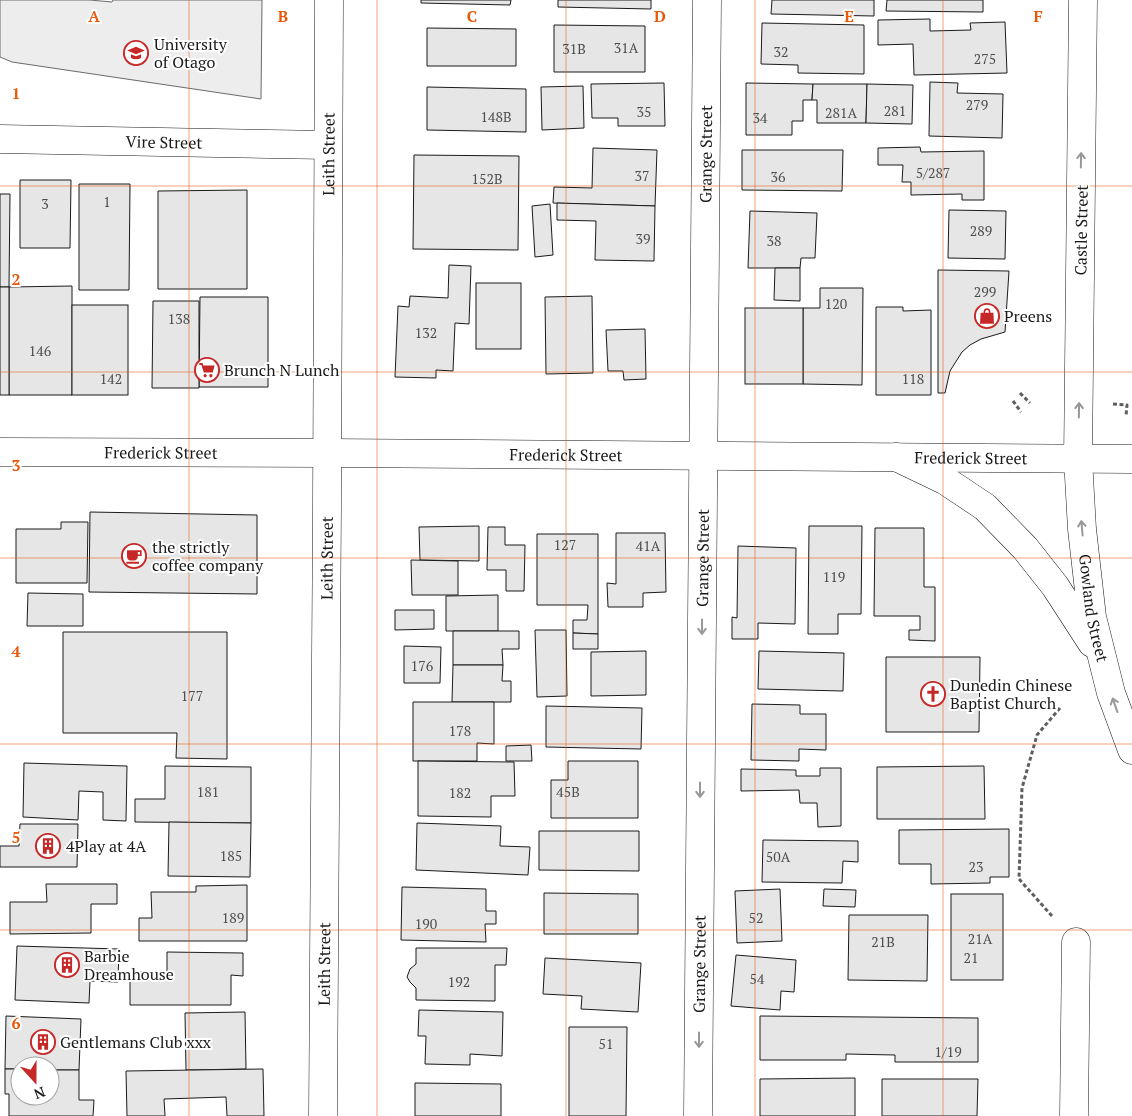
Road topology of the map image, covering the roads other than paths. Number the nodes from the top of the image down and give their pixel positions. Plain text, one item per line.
1 (329, 0) edge
2 (707, 0) edge
3 (1083, 0) edge
4 (0, 139) edge
5 (328, 145) junction
6 (0, 452) edge
7 (328, 453) junction
8 (702, 456) junction
9 (896, 457) junction
10 (1078, 459) junction
11 (1132, 460) edge
12 (1102, 659) junction
13 (1132, 750) edge
14 (1076, 942) road end
15 (323, 1116) edge
16 (698, 1116) edge
17 (1074, 1116) edge

1 - 5 main road, Leith Street
2 - 8 main road, Grange Street
10 -> 3 main road, Castle Street
4 - 5 main road, Vire Street
5 - 7 main road, Leith Street
6 - 7 main road, Frederick Street
7 - 8 main road, Frederick Street
7 - 15 main road, Leith Street
8 - 9 main road, Frederick Street
8 -> 16 main road, Grange Street
9 - 10 main road, Frederick Street
9 - 12 main road
10 - 11 main road, Frederick Street
12 -> 10 main road, Gowland Street
13 -> 12 main road, Gowland Street
14 - 17 main road

